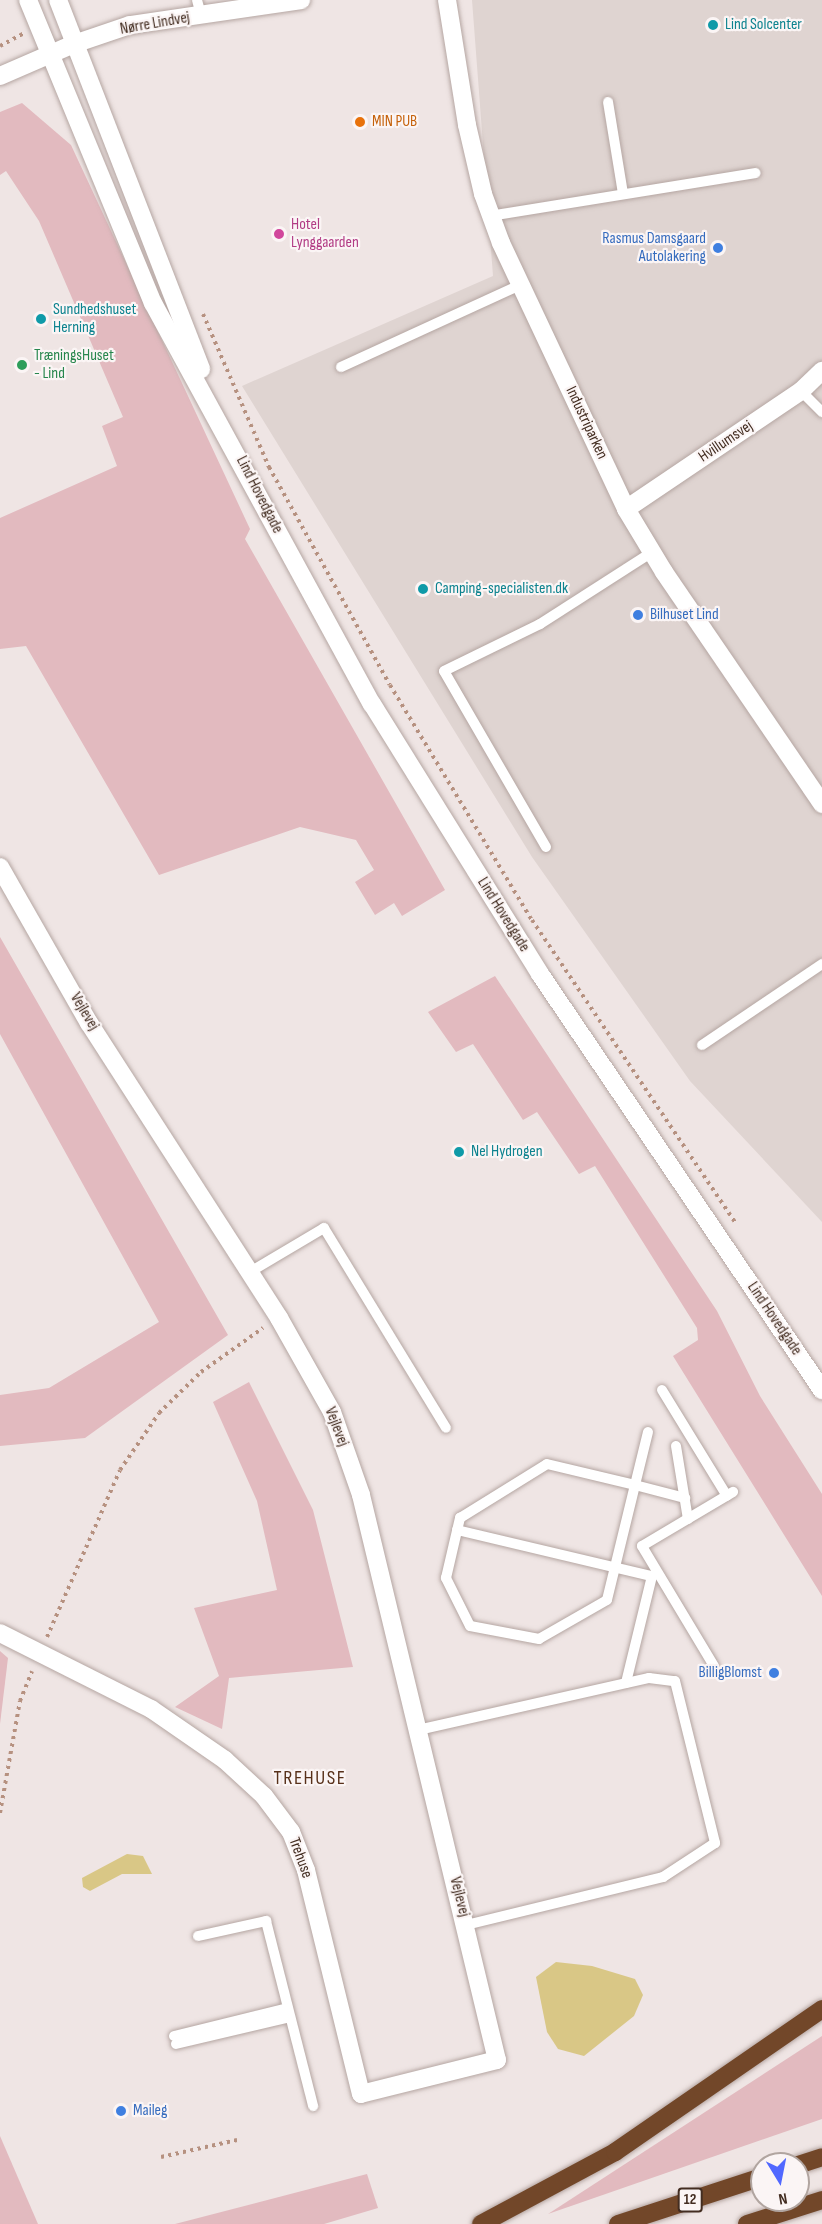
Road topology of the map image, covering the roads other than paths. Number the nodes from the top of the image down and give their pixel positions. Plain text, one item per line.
1 (28, 0) edge
2 (58, 0) edge
3 (301, 0) edge
4 (447, 0) edge
5 (199, 8) edge
6 (74, 44) junction
7 (48, 54) junction
8 (0, 76) edge
9 (608, 102) dead end
10 (756, 173) dead end
11 (623, 194) junction
12 (490, 216) junction
13 (520, 285) junction
14 (341, 367) dead end
15 (822, 371) edge
16 (801, 391) junction
17 (822, 412) edge
18 (219, 419) junction
19 (626, 509) junction
20 (652, 552) junction
21 (822, 804) edge
22 (546, 847) dead end
23 (0, 867) edge
24 (822, 964) edge
25 (702, 1045) dead end
26 (250, 1272) junction
27 (662, 1390) dead end
28 (822, 1390) edge
29 (446, 1428) dead end
30 (648, 1432) dead end
31 (676, 1446) dead end
32 (635, 1485) junction
33 (685, 1498) junction
34 (688, 1519) junction
35 (457, 1530) junction
36 (615, 1567) junction
37 (655, 1575) junction
38 (0, 1633) edge
39 (714, 1666) dead end
40 (626, 1683) junction
41 (418, 1731) junction
42 (466, 1925) junction
43 (198, 1936) dead end
44 (822, 2009) edge
45 (289, 2013) junction
46 (175, 2040) dead end
47 (497, 2060) joint
48 (312, 2106) dead end
49 (750, 2181) edge
50 (822, 2200) edge
51 (480, 2224) edge
52 (618, 2224) edge
53 (747, 2224) edge

1 - 7 street, Lind Hovedgade
2 - 6 street, Lind Hovedgade
3 - 5 street, Nørre Lindvej
4 - 12 street, Industriparken
5 - 6 street, Nørre Lindvej
6 - 7 street, Nørre Lindvej
6 - 18 street, Lind Hovedgade
7 - 8 street
7 - 18 street, Lind Hovedgade
9 - 11 lane
10 - 11 lane
11 - 12 lane
12 - 13 street, Industriparken
13 - 14 lane
13 - 19 street, Industriparken
15 - 16 street, Hvillumsvej
16 - 17 lane
16 - 19 street, Hvillumsvej
18 - 28 street, Lind Hovedgade
19 - 20 street, Industriparken
20 - 21 street, Industriparken
20 - 22 lane
23 - 26 street, Vejlevej
24 - 25 lane
26 - 29 lane
26 - 41 street, Vejlevej
27 - 34 lane
30 - 32 lane
31 - 33 lane
32 - 33 lane
32 - 35 lane
32 - 36 lane
33 - 34 lane
34 - 37 lane
35 - 36 lane
35 - 36 lane
36 - 37 lane
37 - 39 lane
37 - 40 lane
38 - 47 street, Trehuse
40 - 41 lane
40 - 42 lane
41 - 42 street, Vejlevej
42 - 47 street, Vejlevej
43 - 45 lane
44 - 51 highway
45 - 46 lane
45 - 48 lane
49 - 52 highway, 12
50 - 53 highway

